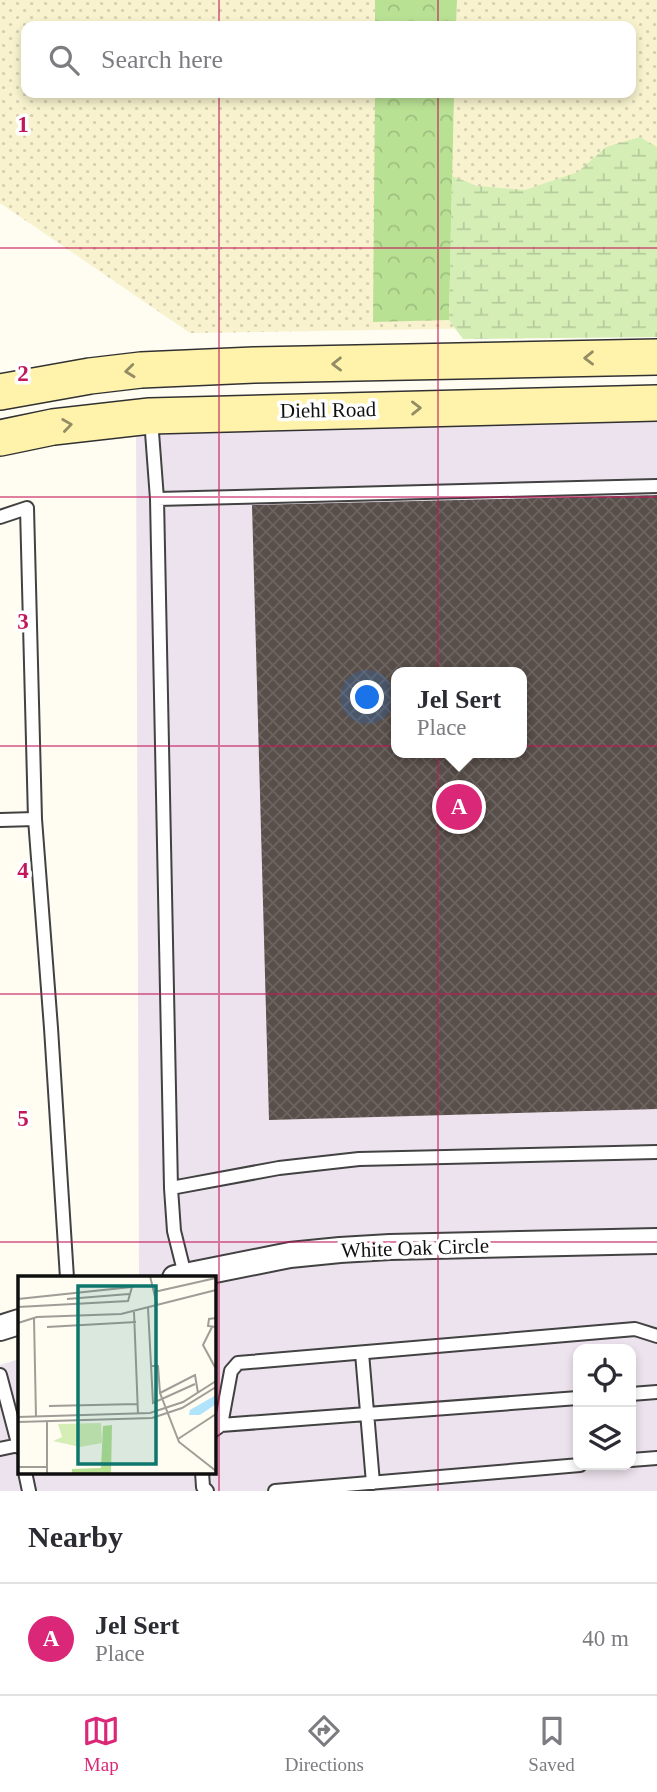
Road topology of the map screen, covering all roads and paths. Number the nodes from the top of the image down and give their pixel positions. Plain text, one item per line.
1 (657, 357) edge
2 (0, 392) edge
3 (657, 403) edge
4 (150, 416) junction
5 (0, 438) edge
6 (657, 486) edge
7 (157, 499) junction
8 (0, 517) edge
9 (35, 819) junction
10 (0, 820) edge
11 (657, 1152) edge
12 (171, 1188) junction
13 (657, 1241) edge
14 (67, 1276) edge
15 (180, 1276) edge
16 (18, 1322) edge
17 (0, 1328) edge
18 (657, 1336) edge
19 (362, 1353) junction
20 (0, 1376) edge
21 (657, 1392) edge
22 (636, 1394) edge
23 (573, 1398) edge
24 (367, 1414) junction
25 (217, 1427) edge
26 (18, 1442) edge
27 (18, 1446) edge
28 (0, 1450) edge
29 (657, 1458) edge
30 (636, 1460) edge
31 (573, 1466) edge
32 (202, 1474) edge
33 (373, 1483) junction
34 (207, 1491) edge
35 (275, 1491) edge

1 -> 2 street
4 -> 3 street, Diehl Road
5 -> 4 street, Diehl Road
4 - 7 lane
6 - 7 lane
7 - 12 lane
8 - 9 lane
9 - 10 lane
9 - 14 lane
11 - 12 lane
12 - 15 lane
13 - 15 street, White Oak Circle
16 - 17 street
18 - 19 lane
19 - 24 lane
19 - 25 lane
20 - 26 lane
21 - 22 lane
23 - 24 lane
24 - 25 lane
24 - 33 lane
27 - 28 lane
29 - 30 lane
31 - 33 lane
32 - 34 lane
33 - 35 lane

